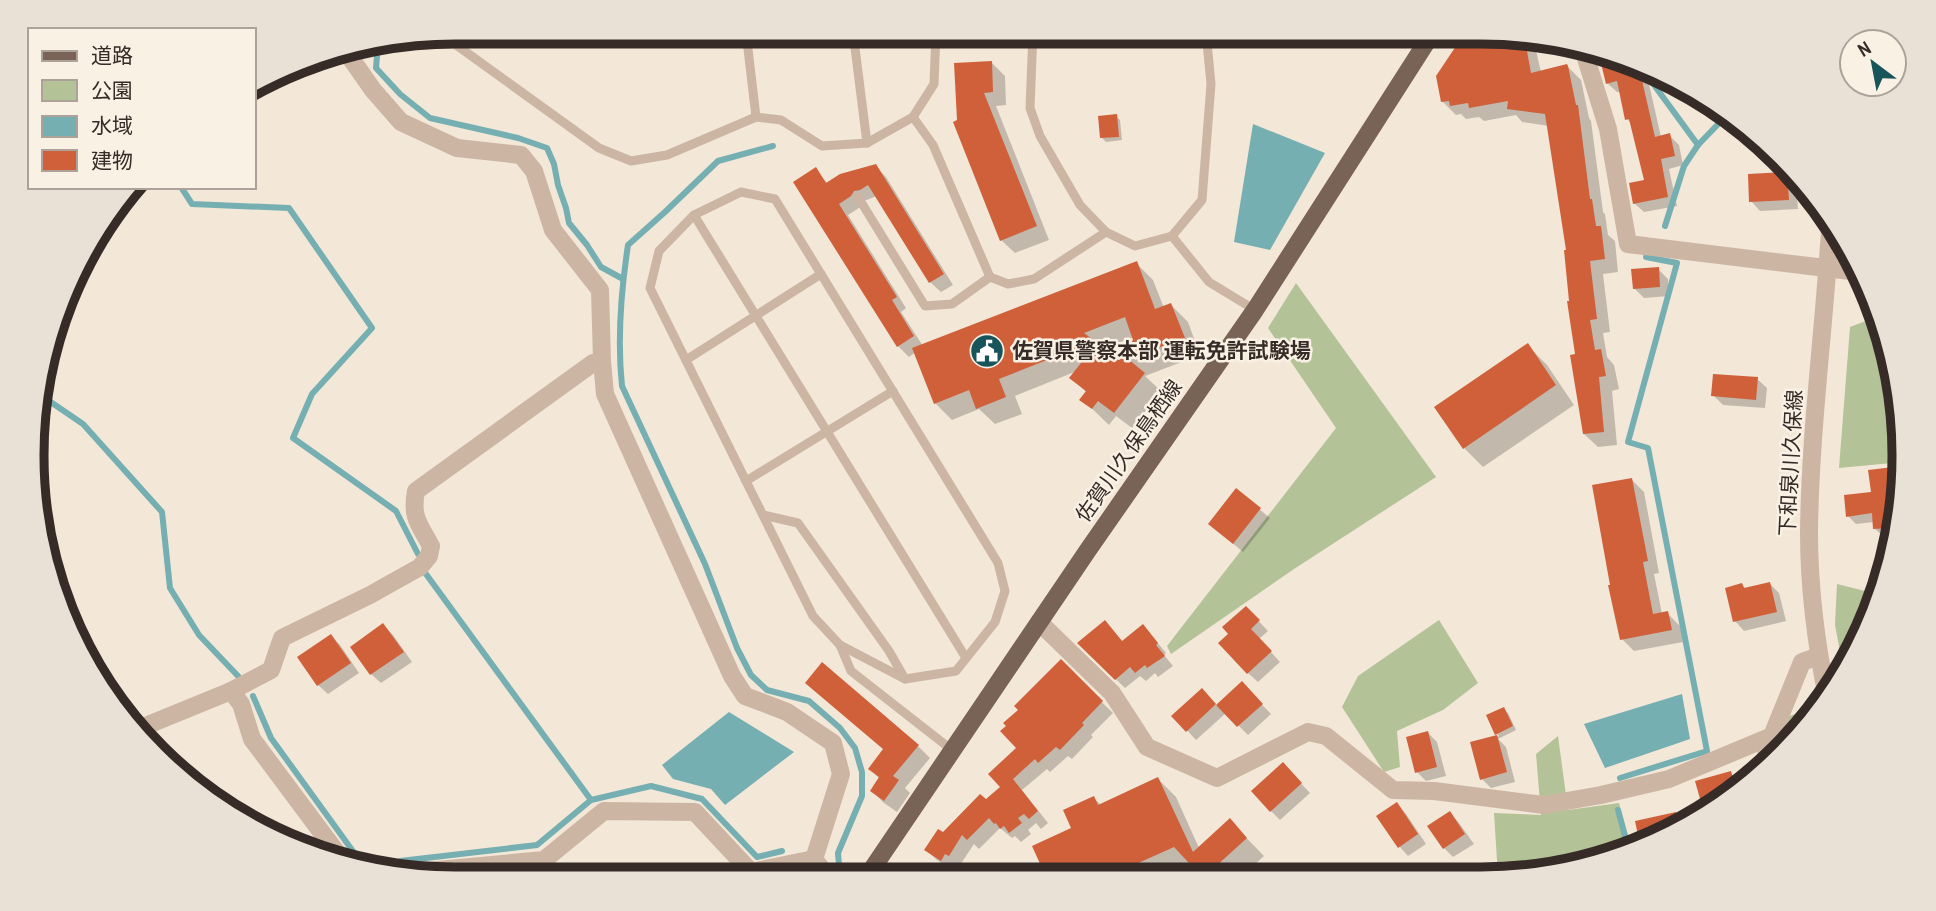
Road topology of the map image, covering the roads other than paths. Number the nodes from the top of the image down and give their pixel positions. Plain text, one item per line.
1 (455, 44) edge
2 (747, 44) edge
3 (855, 44) edge
4 (936, 44) edge
5 (1033, 44) edge
6 (1207, 44) edge
7 (1425, 44) edge
8 (350, 58) edge
9 (1586, 58) edge
10 (756, 117) junction
11 (913, 117) junction
12 (867, 143) junction
13 (858, 197) dead end
14 (694, 215) junction
15 (1106, 232) junction
16 (1172, 236) junction
17 (1830, 238) edge
18 (1828, 268) junction
19 (1849, 271) edge
20 (821, 274) junction
21 (990, 277) junction
22 (1255, 310) junction
23 (755, 316) junction
24 (686, 360) junction
25 (602, 361) junction
26 (893, 391) junction
27 (827, 432) junction
28 (746, 481) junction
29 (763, 515) junction
30 (1039, 622) junction
31 (840, 645) junction
32 (1819, 656) junction
33 (966, 658) junction
34 (905, 679) junction
35 (1824, 682) edge
36 (231, 691) junction
37 (145, 726) edge
38 (1772, 736) junction
39 (952, 750) junction
40 (1767, 751) edge
41 (333, 848) edge
42 (814, 859) junction
43 (469, 867) edge
44 (746, 867) edge
45 (775, 867) edge
46 (820, 867) edge
47 (873, 867) edge

1 - 10 lane
2 - 10 lane
3 - 12 lane
4 - 11 lane
5 - 15 lane
6 - 16 lane
7 - 22 main road, 佐賀川久保鳥栖線
8 - 25 street
9 - 18 street
10 - 12 lane
11 - 12 lane
11 - 21 lane
13 - 21 lane
14 - 20 lane
14 - 23 lane
14 - 24 lane
15 - 16 lane
15 - 21 lane
16 - 22 lane
17 - 18 street, 下和泉川久保線
18 - 19 street
18 - 32 street, 下和泉川久保線
20 - 23 lane
20 - 26 lane
22 - 30 main road, 佐賀川久保鳥栖線
23 - 24 lane
23 - 27 lane
24 - 28 lane
25 - 36 street
25 - 42 street
26 - 27 lane
26 - 33 lane
27 - 28 lane
27 - 33 lane
28 - 29 lane
29 - 31 lane
29 - 34 lane
30 - 38 street
30 - 39 main road, 佐賀川久保鳥栖線
31 - 34 lane
31 - 39 lane
32 - 35 street, 下和泉川久保線
32 - 38 street
33 - 34 lane
36 - 37 street
36 - 41 street
38 - 40 street
39 - 47 main road, 佐賀川久保鳥栖線
42 - 45 street
42 - 46 street
43 - 44 street

